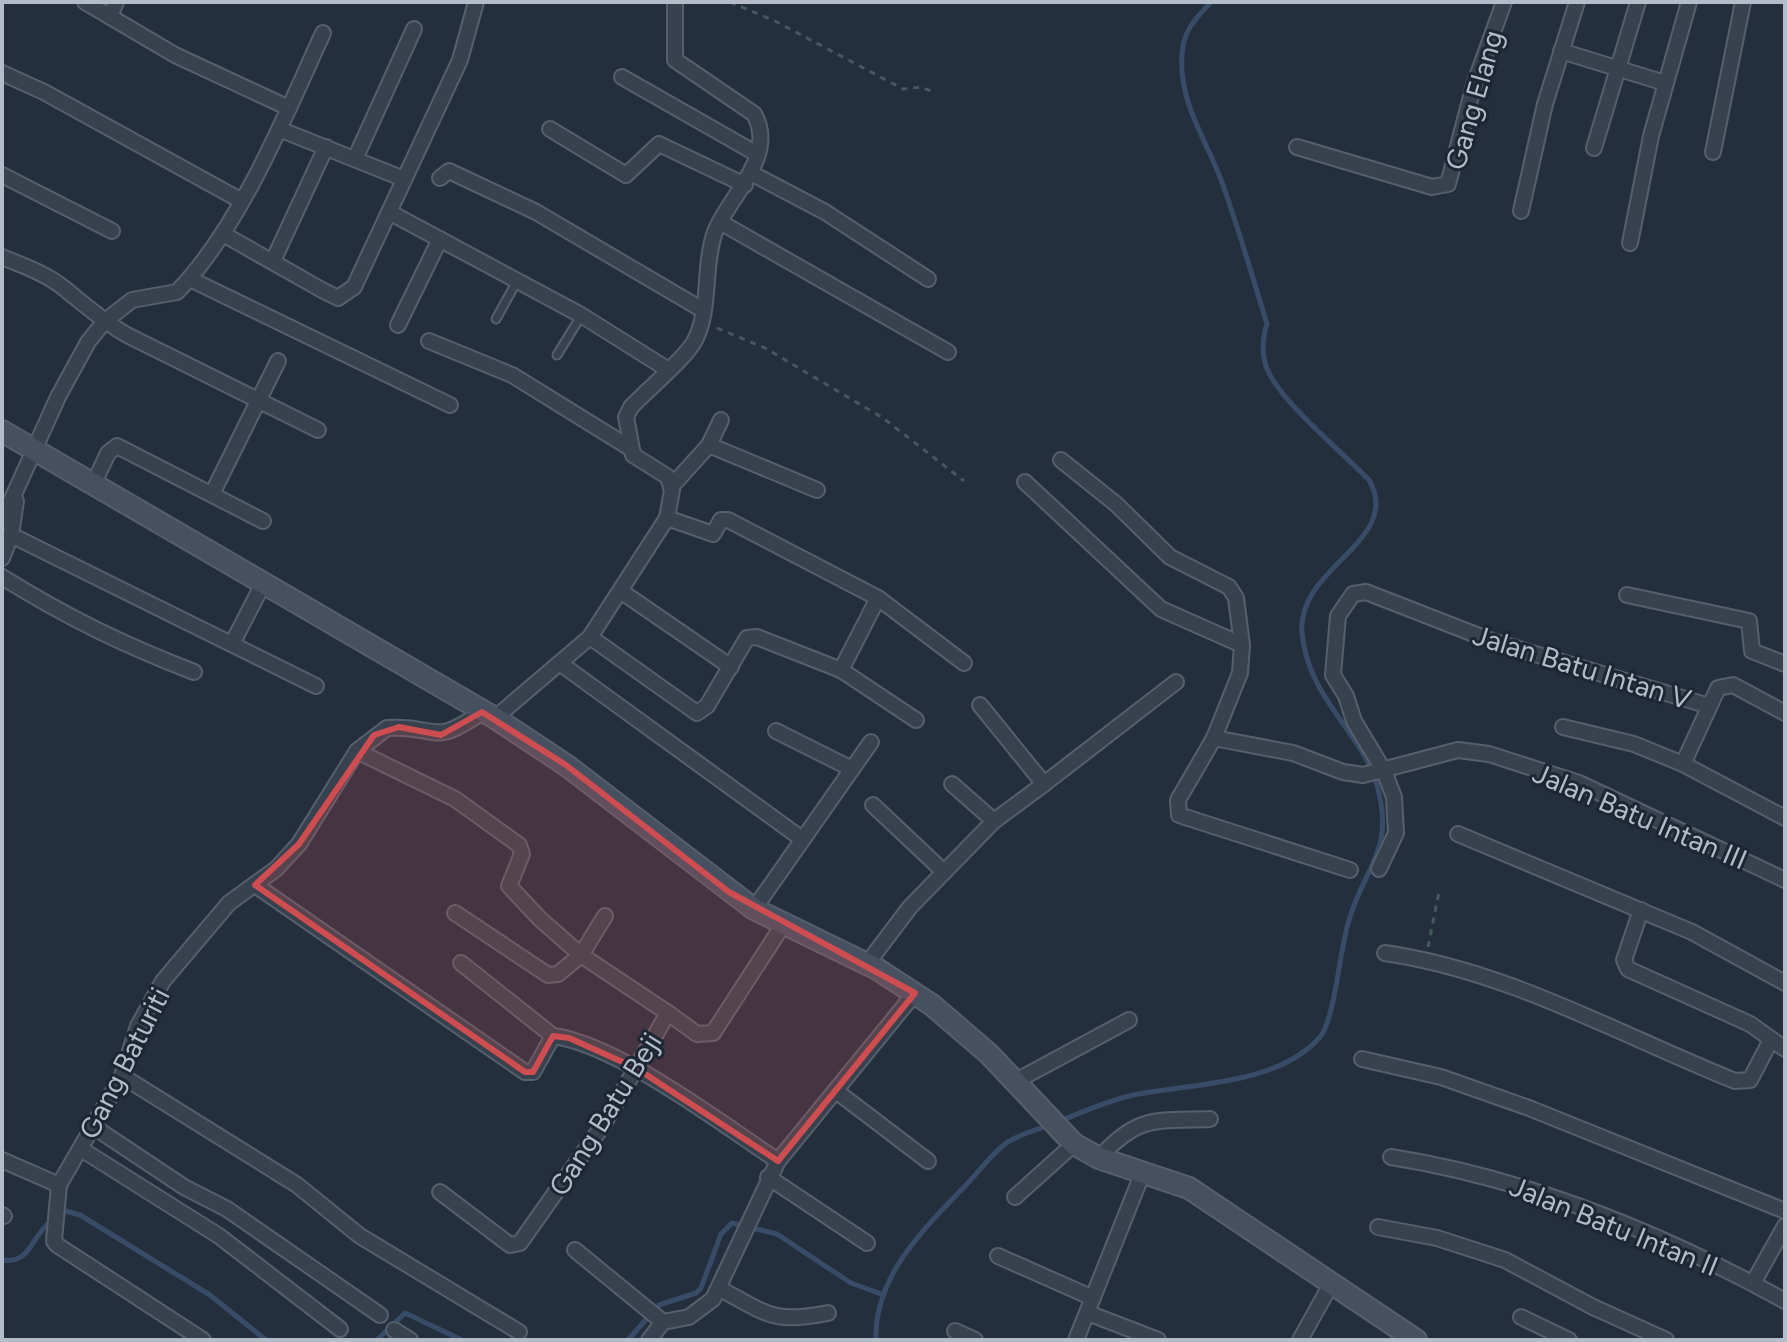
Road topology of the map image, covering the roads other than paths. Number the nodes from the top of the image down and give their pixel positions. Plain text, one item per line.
1 (85, 2) edge
2 (116, 2) edge
3 (476, 2) edge
4 (675, 2) edge
5 (1504, 2) edge
6 (1577, 2) edge
7 (1638, 2) edge
8 (1689, 2) edge
9 (1743, 2) edge
10 (110, 17) junction
11 (414, 29) dead end
12 (323, 33) dead end
13 (1561, 51) junction
14 (1616, 69) junction
15 (2, 73) edge
16 (622, 77) dead end
17 (1665, 83) junction
18 (289, 108) junction
19 (279, 129) junction
20 (550, 129) dead end
21 (326, 147) junction
22 (1297, 147) dead end
23 (1594, 148) dead end
24 (1713, 152) dead end
25 (757, 154) junction
26 (355, 159) junction
27 (2, 175) edge
28 (440, 178) dead end
29 (404, 179) junction
30 (748, 179) junction
31 (240, 200) junction
32 (1521, 211) dead end
33 (389, 212) junction
34 (720, 222) junction
35 (112, 231) dead end
36 (223, 234) junction
37 (440, 239) junction
38 (1630, 243) dead end
39 (2, 257) edge
40 (273, 261) junction
41 (190, 279) junction
42 (928, 279) dead end
43 (517, 281) junction
44 (581, 315) junction
45 (702, 315) junction
46 (496, 319) dead end
47 (104, 322) junction
48 (398, 325) dead end
49 (429, 341) dead end
50 (948, 352) dead end
51 (557, 355) dead end
52 (278, 361) dead end
53 (667, 369) junction
54 (257, 400) junction
55 (450, 405) dead end
56 (721, 420) dead end
57 (318, 430) dead end
58 (2, 431) edge
59 (709, 445) junction
60 (630, 448) junction
61 (37, 450) junction
62 (1061, 460) dead end
63 (1025, 482) dead end
64 (94, 483) junction
65 (671, 487) junction
66 (817, 490) dead end
67 (212, 494) junction
68 (667, 518) junction
69 (2, 521) edge
70 (263, 521) dead end
71 (11, 535) junction
72 (2, 558) edge
73 (2, 577) edge
74 (263, 584) junction
75 (622, 592) junction
76 (1627, 595) dead end
77 (878, 598) junction
78 (590, 637) junction
79 (233, 642) junction
80 (1242, 645) junction
81 (964, 663) dead end
82 (561, 664) junction
83 (1785, 664) edge
84 (731, 667) junction
85 (841, 670) junction
86 (194, 672) dead end
87 (1176, 682) dead end
88 (316, 686) dead end
89 (980, 705) dead end
90 (1709, 706) junction
91 (1785, 713) edge
92 (489, 715) junction
93 (916, 720) dead end
94 (1563, 727) dead end
95 (776, 731) dead end
96 (1214, 738) junction
97 (871, 742) dead end
98 (357, 751) junction
99 (1683, 764) junction
100 (852, 769) junction
101 (1382, 772) junction
102 (952, 784) dead end
103 (1044, 784) junction
104 (873, 805) dead end
105 (1785, 818) edge
106 (994, 821) junction
107 (1458, 834) dead end
108 (802, 839) junction
109 (1379, 869) dead end
110 (1350, 870) dead end
111 (944, 872) junction
112 (1785, 880) edge
113 (255, 885) junction
114 (754, 909) junction
115 (1641, 910) junction
116 (455, 913) dead end
117 (605, 916) dead end
118 (783, 925) junction
119 (1385, 953) dead end
120 (581, 955) junction
121 (461, 963) dead end
122 (867, 964) junction
123 (1785, 983) edge
124 (915, 993) junction
125 (668, 1013) junction
126 (1129, 1020) dead end
127 (553, 1036) junction
128 (1771, 1040) junction
129 (1785, 1049) edge
130 (1362, 1059) dead end
131 (636, 1068) junction
132 (122, 1076) junction
133 (1014, 1082) junction
134 (836, 1091) junction
135 (1210, 1119) dead end
136 (94, 1127) junction
137 (1074, 1144) junction
138 (81, 1149) junction
139 (1391, 1157) dead end
140 (1099, 1158) junction
141 (2, 1160) edge
142 (778, 1161) junction
143 (928, 1161) dead end
144 (1143, 1172) junction
145 (768, 1177) junction
146 (59, 1185) junction
147 (440, 1192) dead end
148 (1015, 1197) dead end
149 (1785, 1211) edge
150 (1785, 1226) edge
151 (1378, 1227) dead end
152 (867, 1243) dead end
153 (575, 1250) dead end
154 (998, 1256) dead end
155 (1753, 1283) junction
156 (1331, 1284) junction
157 (720, 1289) junction
158 (1785, 1301) edge
159 (1090, 1306) junction
160 (828, 1313) dead end
161 (380, 1315) dead end
162 (1521, 1317) dead end
163 (663, 1322) junction
164 (340, 1329) dead end
165 (394, 1330) dead end
166 (955, 1331) dead end
167 (519, 1332) dead end
168 (1411, 1336) edge
169 (203, 1340) edge
170 (410, 1340) edge
171 (649, 1340) edge
172 (975, 1340) edge
173 (1076, 1340) edge
174 (1158, 1340) edge
175 (1300, 1340) edge
176 (1569, 1340) edge
177 (1666, 1340) edge

1 - 10 street
2 - 10 street
3 - 29 street
4 - 25 street
5 - 22 street, Gang Elang
6 - 13 street
7 - 14 street
8 - 17 street
9 - 24 street
10 - 18 street
11 - 26 street
12 - 18 street
13 - 14 street
13 - 32 street
14 - 17 street
14 - 23 street
15 - 31 street
16 - 25 street
17 - 38 street
18 - 19 street
19 - 21 street
19 - 31 street
20 - 30 street
21 - 26 street
21 - 40 street
25 - 30 street
26 - 29 street
27 - 35 street
28 - 45 street
29 - 33 street
30 - 34 street
30 - 42 street
31 - 36 street
33 - 37 street
33 - 40 street
34 - 45 street
34 - 50 street
36 - 40 street
36 - 41 street
37 - 43 street
37 - 48 street
39 - 47 street
41 - 47 street
41 - 55 street
43 - 44 street
43 - 46 lane
44 - 51 lane
44 - 53 street
45 - 53 street
47 - 54 street
47 - 61 street
49 - 60 street
52 - 54 street
53 - 60 street
54 - 57 street
54 - 67 street
56 - 59 street
58 - 61 street
59 - 65 street
59 - 66 street
60 - 65 street
61 - 64 street
61 - 69 street
61 - 71 street
62 - 80 street
63 - 80 street
64 - 67 street
64 - 74 street
65 - 68 street
67 - 70 street
68 - 75 street, Gang Baturiti
68 - 77 street
71 - 72 street
71 - 79 street
73 - 86 street
74 - 79 street
74 - 92 street
75 - 78 street, Gang Baturiti
75 - 84 street
76 - 83 street
77 - 81 street
77 - 85 street
78 - 82 street, Gang Baturiti
78 - 84 street
79 - 88 street
80 - 96 street
82 - 92 street, Gang Baturiti
82 - 108 street
84 - 85 street
85 - 93 street
87 - 103 street
89 - 103 street
90 - 91 street, Jalan Batu Intan V
90 - 99 street
90 - 101 street, Jalan Batu Intan V
92 - 98 street, Gang Baturiti
92 - 114 street
94 - 99 street
95 - 100 street
96 - 101 street, Jalan Batu Intan III
96 - 110 street
97 - 100 street
98 - 113 street, Gang Baturiti
98 - 120 street
99 - 105 street
100 - 108 street
101 - 109 street
101 - 112 street, Jalan Batu Intan III
102 - 106 street
103 - 106 street
104 - 111 street
106 - 111 street
107 - 115 street
108 - 114 street
111 - 122 street
113 - 127 street
113 - 132 street, Gang Baturiti
114 - 118 street
115 - 123 street
115 - 128 street
116 - 120 street
117 - 120 street
118 - 122 street
118 - 125 street, Gang Batu Beji
119 - 128 street
120 - 125 street
121 - 127 street
122 - 124 street
124 - 133 street
124 - 134 street
125 - 131 street, Gang Batu Beji
126 - 133 street
127 - 131 street
128 - 129 street
130 - 149 street
131 - 142 street
131 - 147 street, Gang Batu Beji
132 - 136 street, Gang Baturiti
132 - 167 street
133 - 137 street
134 - 142 street
134 - 143 street
135 - 140 street
136 - 138 street, Gang Baturiti
136 - 161 street
137 - 140 street
137 - 148 street
138 - 146 street, Gang Baturiti
138 - 164 street
139 - 155 street, Jalan Batu Intan II
140 - 144 street
141 - 146 street
142 - 145 street
144 - 156 street
144 - 159 street
145 - 152 street
145 - 157 street
146 - 169 street, Gang Baturiti
150 - 155 street
151 - 177 street
153 - 163 street
154 - 159 street
155 - 158 street, Jalan Batu Intan II
156 - 168 street
156 - 175 street
157 - 160 street
157 - 163 street
159 - 173 street
159 - 174 street
162 - 176 street
163 - 171 street
165 - 170 street
166 - 172 street

